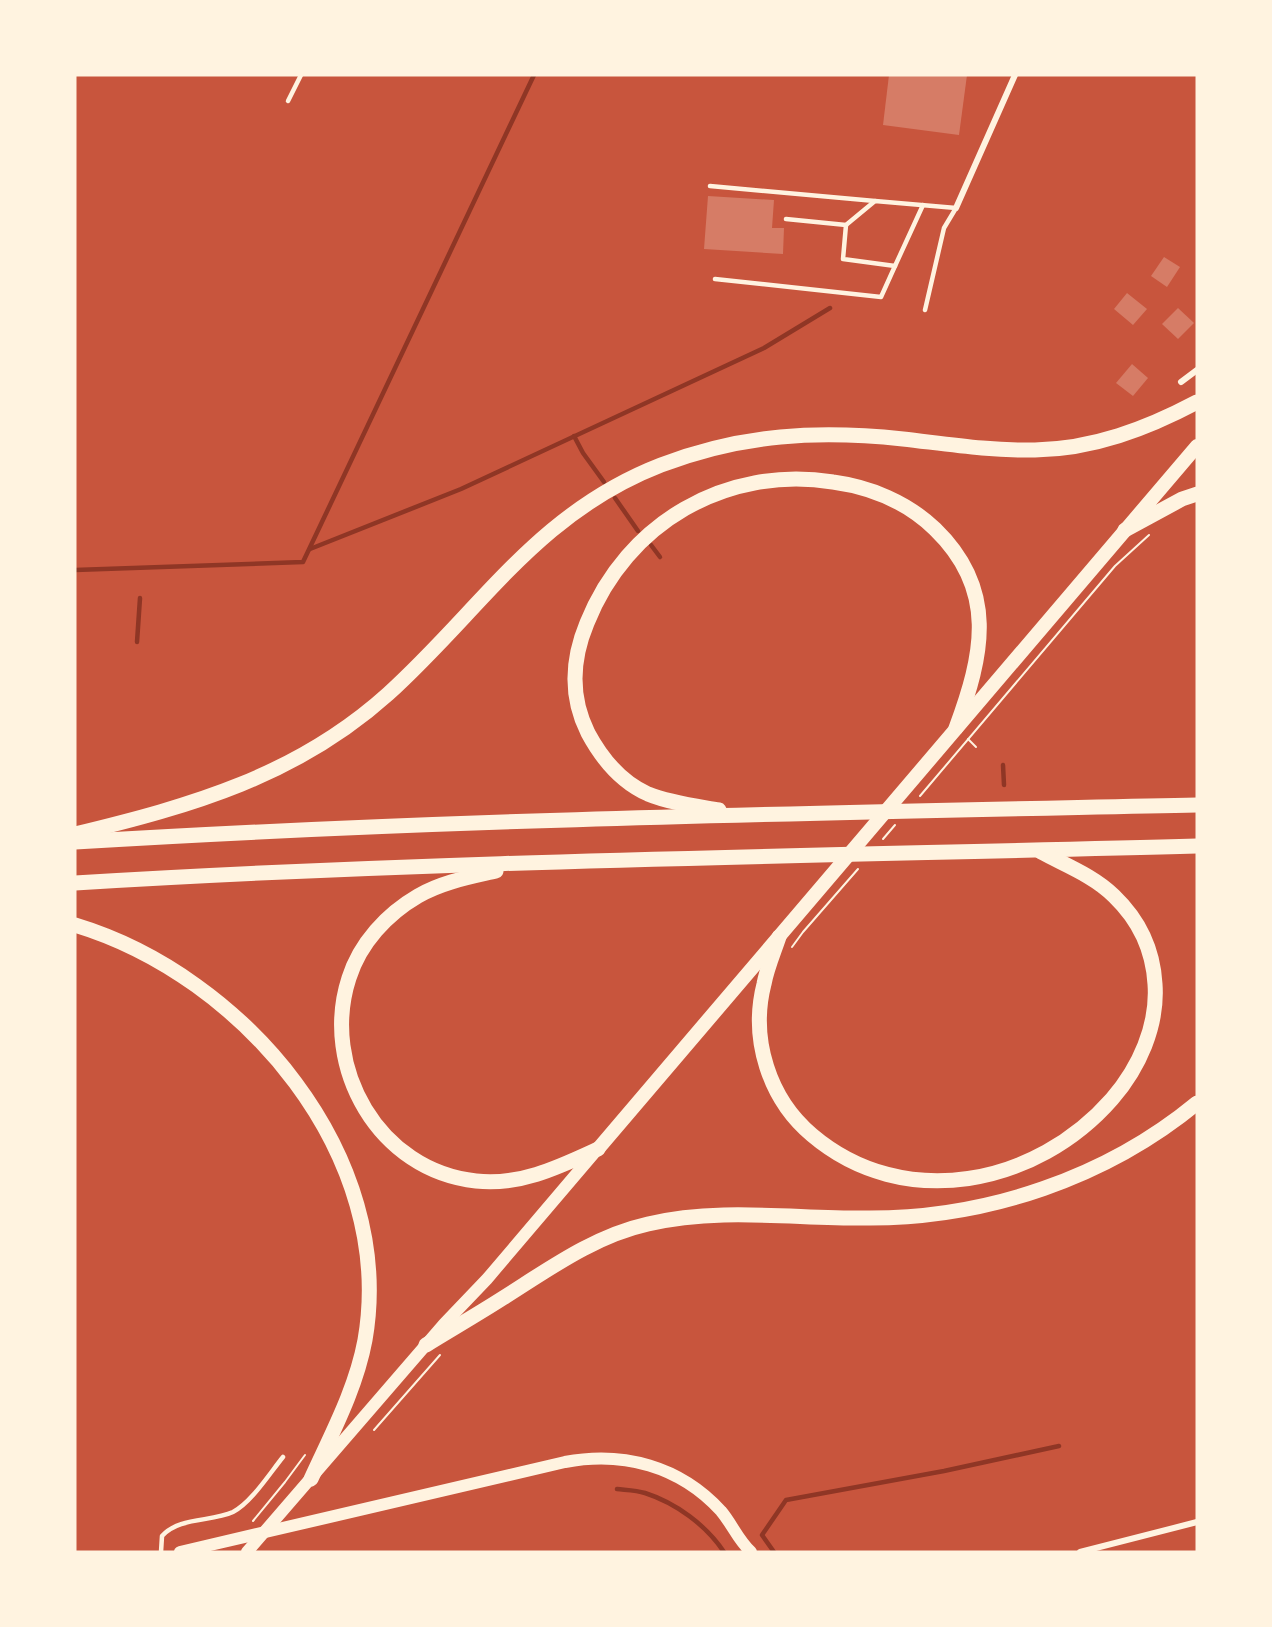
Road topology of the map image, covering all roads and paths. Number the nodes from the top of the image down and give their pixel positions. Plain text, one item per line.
1 (301, 75) edge
2 (1015, 75) edge
3 (288, 101) dead end
4 (710, 186) dead end
5 (875, 201) junction
6 (923, 205) junction
7 (956, 208) junction
8 (786, 219) dead end
9 (846, 225) junction
10 (895, 266) junction
11 (715, 279) dead end
12 (925, 310) dead end
13 (1197, 370) edge
14 (1181, 382) dead end
15 (1197, 402) edge
16 (1197, 446) edge
17 (1197, 494) edge
18 (1156, 529) dead end
19 (1125, 530) junction
20 (956, 728) junction
21 (968, 739) junction
22 (976, 747) dead end
23 (944, 767) dead end
24 (1197, 805) edge
25 (752, 816) junction
26 (75, 834) edge
27 (75, 842) edge
28 (1197, 846) edge
29 (1038, 850) junction
30 (523, 864) junction
31 (75, 883) edge
32 (817, 917) dead end
33 (75, 925) edge
34 (779, 937) junction
35 (787, 954) dead end
36 (1197, 1103) edge
37 (598, 1149) junction
38 (426, 1345) junction
39 (440, 1355) dead end
40 (374, 1430) dead end
41 (308, 1450) dead end
42 (283, 1457) dead end
43 (311, 1479) junction
44 (1197, 1522) edge
45 (249, 1526) dead end
46 (747, 1550) edge
47 (161, 1552) edge
48 (180, 1552) edge
49 (247, 1552) edge
50 (1080, 1552) edge

1 - 3 lane
2 - 7 street
4 - 5 lane
5 - 6 lane
5 - 9 lane
6 - 7 lane
6 - 10 lane
7 - 12 lane
8 - 9 lane
9 - 10 lane
10 - 11 lane
13 - 14 street
15 - 26 highway
16 - 19 main road
17 - 19 highway
18 - 21 path
19 - 20 main road
20 - 25 highway
20 - 34 main road
21 - 22 path
21 - 23 path
24 - 25 highway
25 - 27 highway
28 - 29 highway
29 - 30 highway
29 - 34 highway
30 - 31 highway
30 - 37 highway
32 - 35 path
33 - 43 highway
34 - 37 main road
36 - 38 highway
37 - 38 main road
38 - 43 main road
39 - 40 path
41 - 45 path
42 - 47 lane
43 - 49 main road
44 - 50 street
46 - 48 main road

